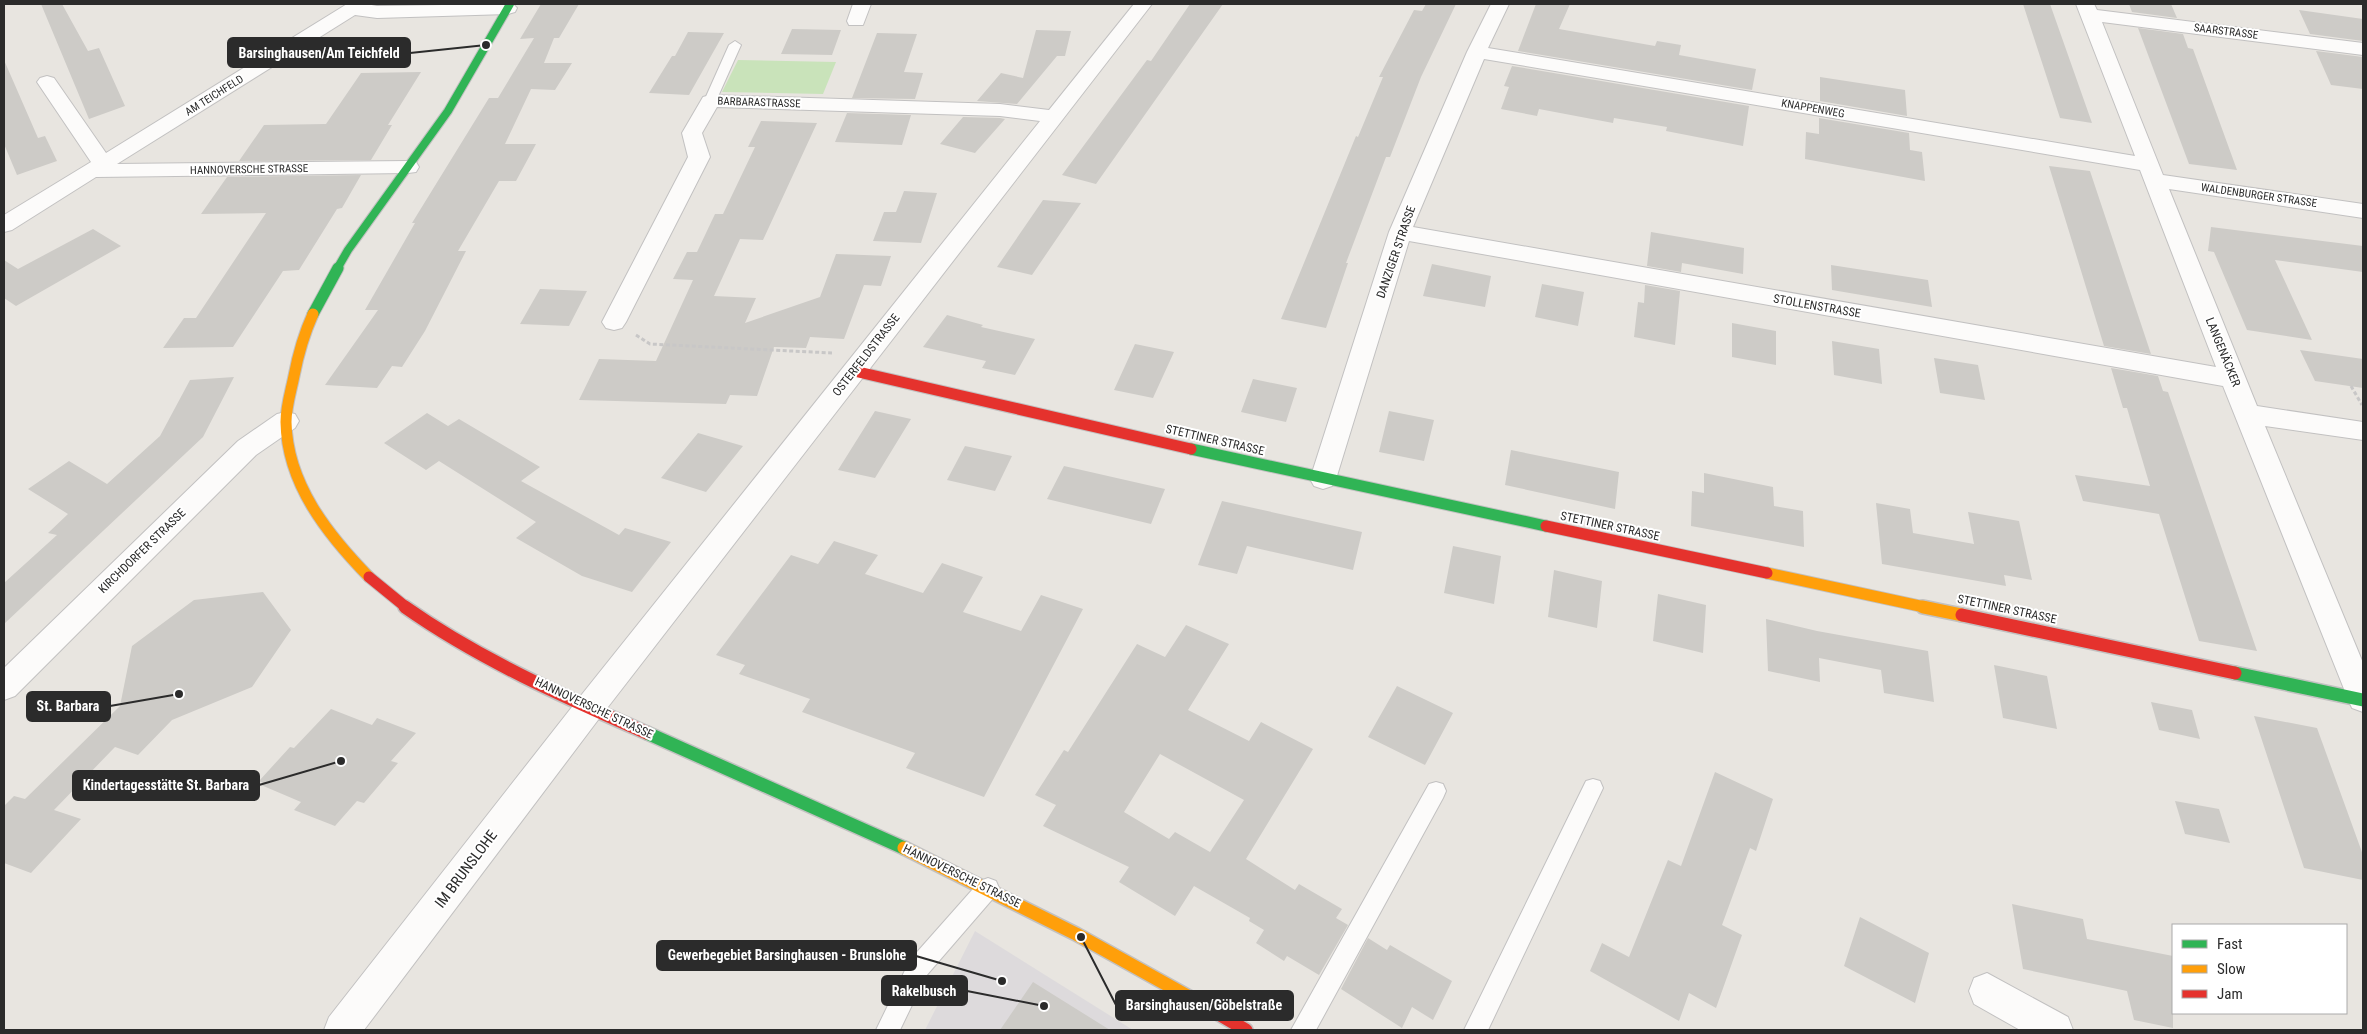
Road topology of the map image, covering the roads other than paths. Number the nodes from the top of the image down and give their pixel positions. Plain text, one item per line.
1 (1500, 4) edge
2 (509, 6) edge
3 (1135, 6) edge
4 (354, 7) edge
5 (2087, 9) edge
6 (735, 45) dead end
7 (2363, 49) edge
8 (1477, 52) junction
9 (47, 82) dead end
10 (710, 101) junction
11 (1055, 117) junction
12 (408, 167) junction
13 (97, 168) junction
14 (2151, 172) junction
15 (2363, 210) edge
16 (4, 225) edge
17 (1400, 232) junction
18 (614, 322) road end
19 (860, 363) junction
20 (2234, 379) junction
21 (2247, 414) junction
22 (286, 421) junction
23 (2363, 431) edge
24 (1323, 479) junction
25 (4, 687) edge
26 (2363, 699) edge
27 (590, 707) junction
28 (1593, 788) dead end
29 (1436, 791) dead end
30 (988, 888) junction
31 (1987, 991) dead end
32 (342, 1030) edge
33 (888, 1030) edge
34 (1246, 1030) edge
35 (1303, 1030) edge
36 (1476, 1030) edge
37 (2055, 1030) edge

1 - 8 street, DANZIGER STRASSE
2 - 4 street
2 - 12 street, HANNOVERSCHE STRASSE
3 - 11 street, OSTERFELDSTRASSE
4 - 13 street, AM TEICHFELD
5 - 7 street, SAARSTRASSE
5 - 14 street, LANGENÄCKER
6 - 10 lane
8 - 14 street, KNAPPENWEG
8 - 17 street, DANZIGER STRASSE
9 - 13 street
10 - 11 street, BARBARASTRASSE
10 - 18 street, BARBARASTRASSE
11 - 19 street, OSTERFELDSTRASSE
12 - 13 street, HANNOVERSCHE STRASSE
12 - 22 street, HANNOVERSCHE STRASSE
13 - 16 street, AM TEICHFELD
14 - 15 street, WALDENBURGER STRASSE
14 - 20 street, LANGENÄCKER
17 - 20 street, STOLLENSTRASSE
17 - 24 street, DANZIGER STRASSE
19 - 24 street, STETTINER STRASSE
19 - 27 street, OSTERFELDSTRASSE
20 - 21 street, LANGENÄCKER
21 - 23 street
21 - 26 street, LANGENÄCKER
22 - 25 street, KIRCHDORFER STRASSE
22 - 27 street, HANNOVERSCHE STRASSE
24 - 26 street, STETTINER STRASSE
27 - 30 street, HANNOVERSCHE STRASSE
27 - 32 street, IM BRUNSLOHE
28 - 36 lane
29 - 35 lane
30 - 33 lane
30 - 34 street, HANNOVERSCHE STRASSE
31 - 37 street

